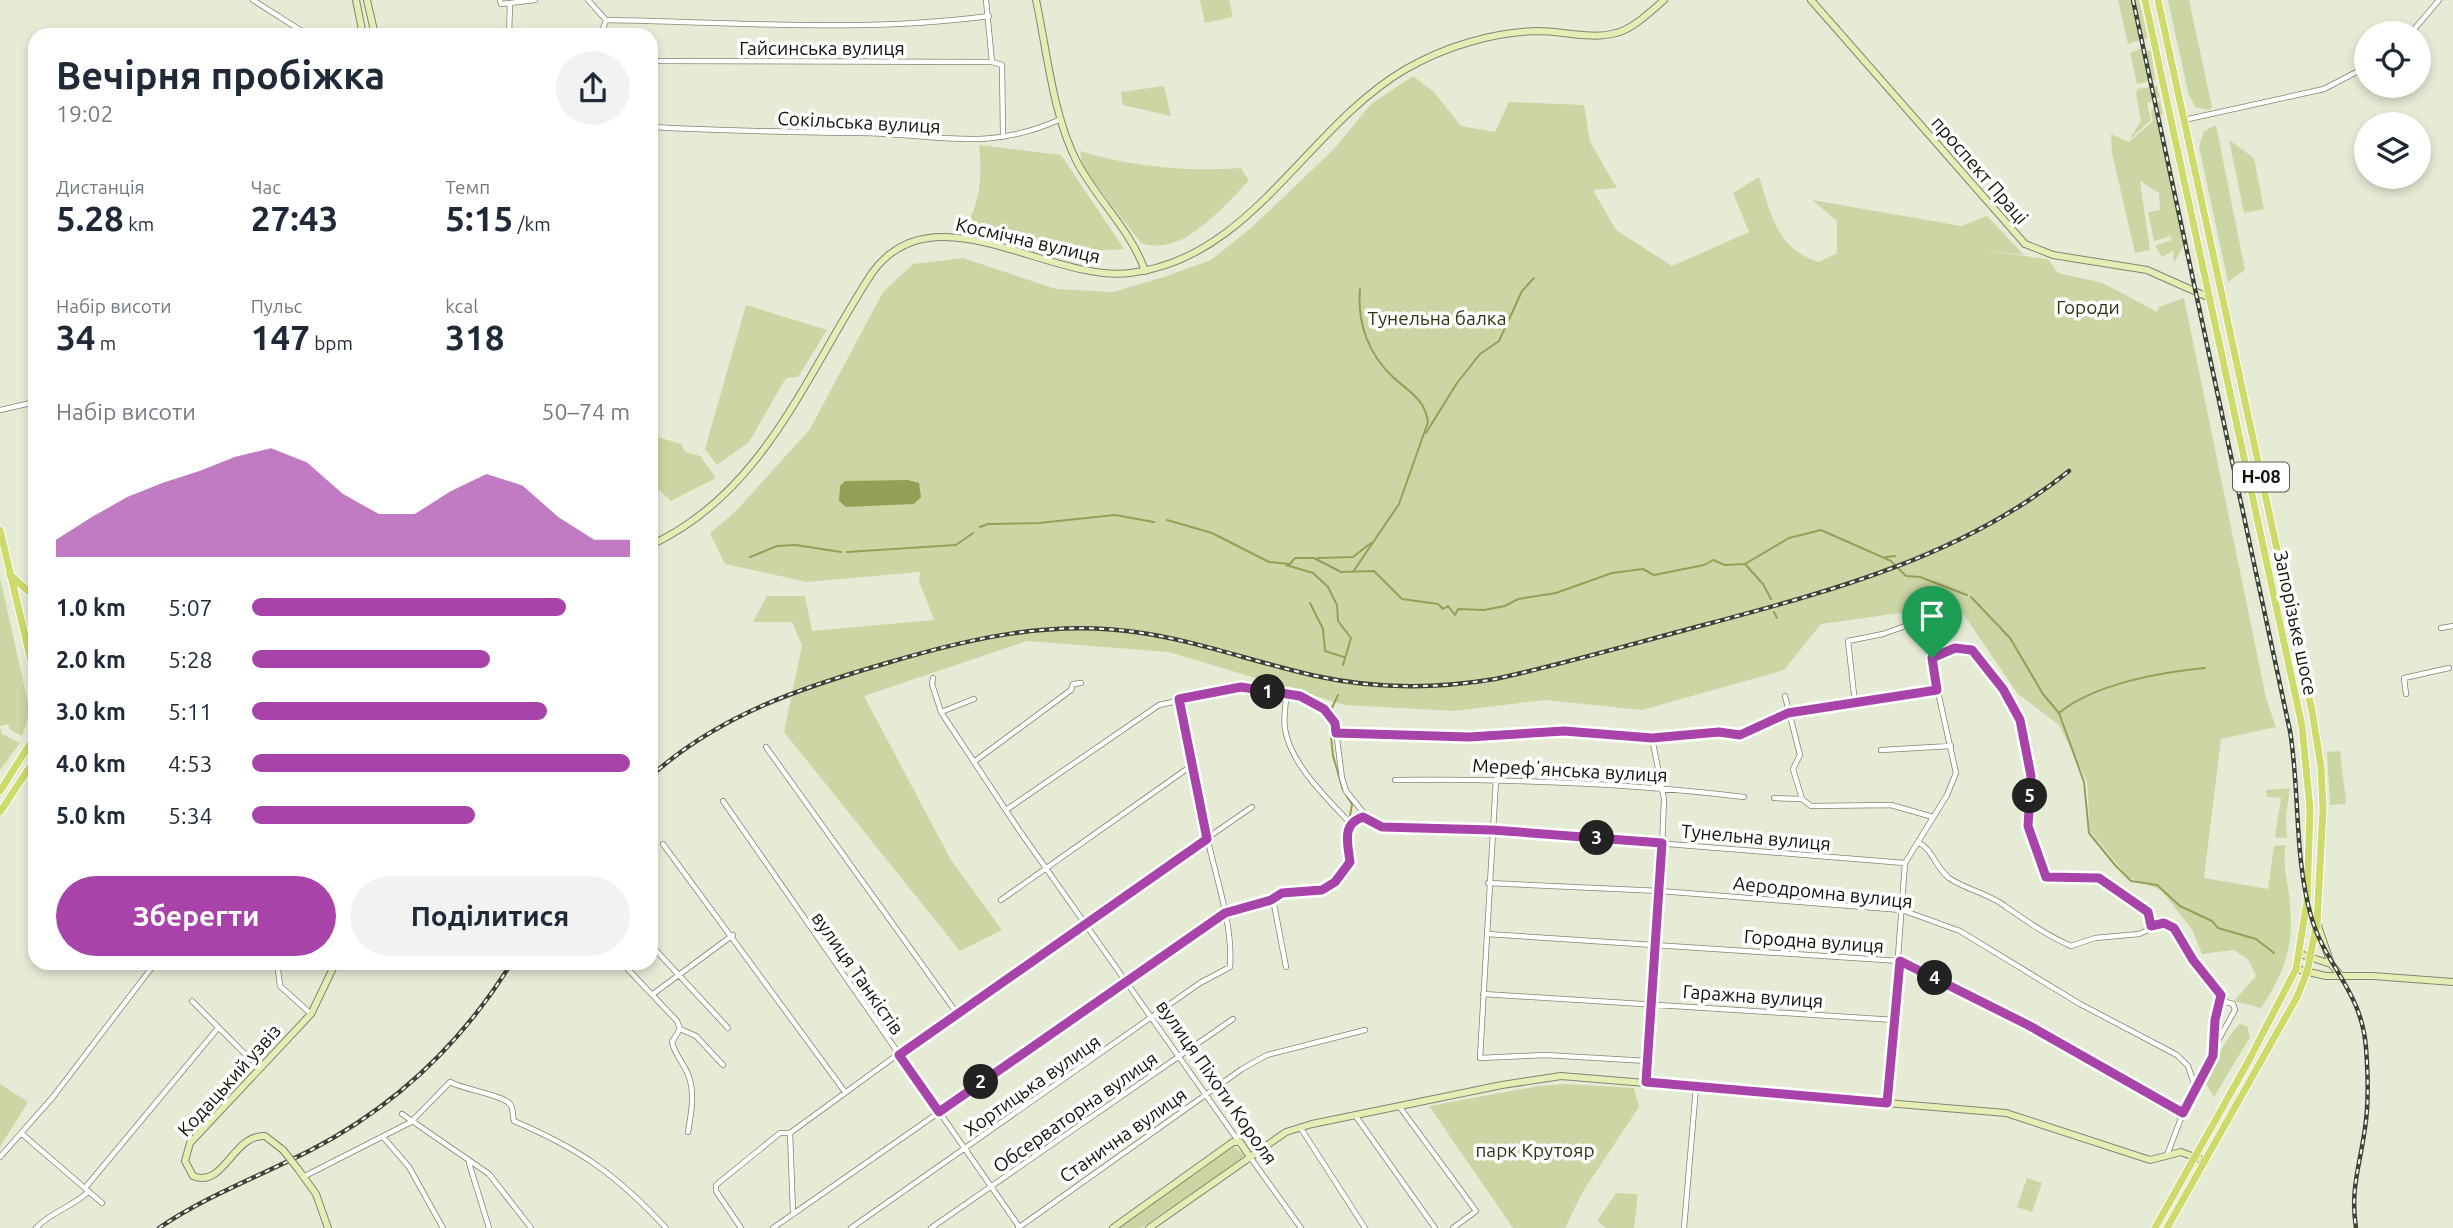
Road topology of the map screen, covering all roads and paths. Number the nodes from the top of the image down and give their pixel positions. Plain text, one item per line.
1 (253, 0) edge
2 (355, 0) edge
3 (368, 0) edge
4 (500, 0) edge
5 (535, 0) edge
6 (588, 0) edge
7 (986, 0) edge
8 (1036, 0) edge
9 (1664, 0) edge
10 (1811, 0) edge
11 (2145, 0) edge
12 (2158, 0) edge
13 (2439, 0) edge
14 (510, 4) junction
15 (989, 16) junction
16 (606, 20) junction
17 (2421, 21) edge
18 (297, 28) edge
19 (361, 28) edge
20 (374, 28) edge
21 (509, 28) edge
22 (603, 28) edge
23 (658, 61) edge
24 (992, 62) junction
25 (2354, 73) edge
26 (1062, 119) junction
27 (2183, 121) junction
28 (2172, 123) junction
29 (658, 127) edge
30 (1003, 135) junction
31 (1145, 271) junction
32 (2222, 295) junction
33 (2210, 298) junction
34 (28, 404) edge
35 (0, 410) edge
36 (0, 530) edge
37 (658, 541) edge
38 (9, 574) junction
39 (28, 591) edge
40 (2453, 626) edge
41 (2441, 628) dead end
42 (28, 644) edge
43 (1932, 658) junction
44 (2449, 668) dead end
45 (933, 678) dead end
46 (1081, 682) dead end
47 (1937, 690) junction
48 (2406, 694) dead end
49 (1286, 696) junction
50 (1785, 696) dead end
51 (974, 699) dead end
52 (1179, 699) junction
53 (1855, 703) junction
54 (941, 712) junction
55 (1788, 713) junction
56 (1336, 733) junction
57 (1648, 737) junction
58 (1951, 746) junction
59 (28, 747) edge
60 (766, 747) dead end
61 (1881, 750) dead end
62 (975, 761) junction
63 (1191, 766) junction
64 (28, 770) edge
65 (1496, 779) junction
66 (1395, 780) dead end
67 (1663, 788) junction
68 (0, 791) edge
69 (1744, 797) dead end
70 (1774, 799) dead end
71 (1802, 799) junction
72 (723, 801) dead end
73 (1252, 807) dead end
74 (1006, 810) junction
75 (0, 812) edge
76 (1363, 817) junction
77 (1933, 817) junction
78 (1350, 824) junction
79 (1492, 830) junction
80 (1207, 839) junction
81 (1918, 842) junction
82 (1662, 843) junction
83 (663, 844) dead end
84 (1905, 863) junction
85 (1047, 867) junction
86 (1488, 883) junction
87 (1660, 891) junction
88 (1273, 899) junction
89 (1001, 900) dead end
90 (1902, 911) junction
91 (1225, 913) junction
92 (1086, 923) junction
93 (2317, 923) junction
94 (2151, 926) junction
95 (1487, 933) junction
96 (733, 935) junction
97 (1658, 944) junction
98 (658, 952) edge
99 (2300, 954) junction
100 (2311, 957) junction
101 (1900, 961) junction
102 (2331, 964) junction
103 (1286, 967) dead end
104 (2296, 969) junction
105 (150, 970) edge
106 (278, 970) edge
107 (332, 970) edge
108 (629, 970) edge
109 (2307, 972) junction
110 (679, 975) junction
111 (2342, 976) junction
112 (1128, 980) junction
113 (2453, 982) edge
114 (653, 994) junction
115 (1483, 994) junction
116 (192, 1001) dead end
117 (2222, 1001) junction
118 (1653, 1004) junction
119 (956, 1012) junction
120 (311, 1014) junction
121 (1152, 1018) junction
122 (1233, 1019) dead end
123 (1895, 1020) junction
124 (218, 1028) junction
125 (728, 1028) dead end
126 (680, 1029) junction
127 (1365, 1030) dead end
128 (2215, 1048) junction
129 (899, 1055) junction
130 (1180, 1056) junction
131 (251, 1060) dead end
132 (1648, 1061) junction
133 (723, 1065) dead end
134 (1646, 1082) junction
135 (1696, 1086) junction
136 (2196, 1089) junction
137 (845, 1092) junction
138 (1205, 1095) junction
139 (1887, 1103) junction
140 (1399, 1106) junction
141 (939, 1112) junction
142 (2183, 1113) junction
143 (402, 1114) dead end
144 (1355, 1115) junction
145 (411, 1122) junction
146 (1300, 1127) junction
147 (688, 1132) dead end
148 (21, 1133) junction
149 (790, 1133) junction
150 (384, 1138) junction
151 (1240, 1142) junction
152 (965, 1149) junction
153 (2167, 1155) junction
154 (2194, 1156) junction
155 (0, 1157) edge
156 (1250, 1157) junction
157 (2205, 1161) junction
158 (469, 1162) junction
159 (303, 1177) junction
160 (992, 1187) junction
161 (86, 1190) junction
162 (102, 1203) dead end
163 (793, 1212) junction
164 (36, 1228) edge
165 (328, 1228) edge
166 (443, 1228) edge
167 (489, 1228) edge
168 (531, 1228) edge
169 (666, 1228) edge
170 (741, 1228) edge
171 (773, 1228) edge
172 (851, 1228) edge
173 (931, 1228) edge
174 (1019, 1228) edge
175 (1113, 1228) edge
176 (1149, 1228) edge
177 (1301, 1228) edge
178 (1365, 1228) edge
179 (1434, 1228) edge
180 (1453, 1228) edge
181 (1684, 1228) edge
182 (2155, 1228) edge
183 (2167, 1228) edge

1 - 18 street
2 - 19 main road
3 - 20 main road
4 - 14 street
5 - 14 street
6 - 16 street
7 - 15 street
8 - 26 main road
9 - 31 main road, Космічна вулиця
10 - 33 main road, проспект Праці
11 - 28 main road, Запорізьке шосе / Н-08
12 - 27 main road, Запорізьке шосе / Н-08
13 - 17 street
14 - 21 street
15 - 16 street
15 - 24 street
16 - 22 street
23 - 24 street, Гайсинська вулиця
24 - 30 street
25 - 27 street
26 - 30 street, Сокільська вулиця
26 - 31 main road
27 - 28 main road
27 - 32 main road, Запорізьке шосе / Н-08
28 - 33 main road, Запорізьке шосе / Н-08
29 - 30 street, Сокільська вулиця
31 - 37 main road, Космічна вулиця
32 - 33 main road
32 - 93 main road, Запорізьке шосе / Н-08
33 - 99 main road, Запорізьке шосе / Н-08
34 - 35 street
36 - 38 main road
38 - 39 main road
38 - 42 main road
40 - 41 street
43 - 47 street
43 - 53 street
43 - 94 street
44 - 48 street
45 - 54 street, вулиця Піхоти Короля
46 - 62 street
47 - 53 street
47 - 58 street
49 - 52 street
49 - 56 street
49 - 78 street
50 - 55 street
51 - 54 street
52 - 63 street
52 - 74 street
53 - 55 street
54 - 62 street, вулиця Піхоти Короля
55 - 57 street
55 - 71 street
56 - 57 street
56 - 76 street
57 - 67 street
58 - 61 street
58 - 77 street
59 - 68 main road
60 - 119 street
62 - 74 street, вулиця Піхоти Короля
63 - 80 street
63 - 85 street
64 - 75 main road
65 - 66 street, Мерефʼянська вулиця
65 - 67 street, Мерефʼянська вулиця
65 - 79 street
67 - 69 street, Мерефʼянська вулиця
67 - 82 street
70 - 71 street
71 - 77 street
72 - 129 street, вулиця Танкістів
73 - 80 street
74 - 85 street, вулиця Піхоти Короля
76 - 78 street
76 - 79 street, Тунельна вулиця
77 - 81 street
78 - 88 street
79 - 82 street, Тунельна вулиця
79 - 86 street
80 - 91 street
80 - 92 street
81 - 84 street
81 - 94 street
82 - 84 street, Тунельна вулиця
82 - 87 street
83 - 96 street
84 - 90 street
85 - 89 street
85 - 92 street, вулиця Піхоти Короля
86 - 87 street, Аеродромна вулиця
86 - 95 street
87 - 90 street, Аеродромна вулиця
87 - 97 street
88 - 91 street
88 - 103 street
90 - 101 street
90 - 136 street, Аеродромна вулиця
91 - 112 street
91 - 121 street, Хортицька вулиця
92 - 112 street, вулиця Піхоти Короля
92 - 119 street
93 - 100 main road, Запорізьке шосе / Н-08
93 - 102 main road, Н-08
94 - 117 street
95 - 97 street, Городна вулиця
95 - 115 street
96 - 110 street
96 - 137 street
97 - 101 street, Городна вулиця
97 - 118 street
98 - 110 street
99 - 100 main road
99 - 104 main road, Запорізьке шосе / Н-08
100 - 102 main road
100 - 109 main road, Запорізьке шосе / Н-08
101 - 123 street
101 - 142 street, Городна вулиця
102 - 111 main road, Н-08
104 - 109 main road
104 - 154 main road, Запорізьке шосе
105 - 148 street
106 - 120 street
107 - 120 main road, Кодацький узвіз
108 - 114 street
109 - 111 main road
109 - 157 main road, Запорізьке шосе
110 - 114 street
110 - 125 street
111 - 113 main road
112 - 121 street, вулиця Піхоти Короля
112 - 141 street
114 - 126 street
115 - 118 street, Гаражна вулиця
115 - 132 street
116 - 124 street
117 - 128 street
117 - 128 street
118 - 123 street, Гаражна вулиця
118 - 132 street
119 - 129 street
120 - 159 main road, Кодацький узвіз, bridge
121 - 130 street, вулиця Піхоти Короля
121 - 152 street, Хортицька вулиця
122 - 130 street, Обсерваторна вулиця
123 - 139 street
124 - 131 street
124 - 161 street
126 - 133 street
126 - 147 street
127 - 138 street, Станична вулиця
128 - 136 street
129 - 137 street
129 - 141 street, вулиця Танкістів
130 - 138 street, вулиця Піхоти Короля
130 - 160 street, Обсерваторна вулиця
132 - 134 street
134 - 135 main road
134 - 140 main road
135 - 139 main road
135 - 181 street
136 - 142 street
137 - 149 street
138 - 151 street, вулиця Піхоти Короля
138 - 174 street, Станична вулиця
139 - 153 main road
140 - 144 main road
140 - 180 street
141 - 152 street, вулиця Танкістів
141 - 163 street
142 - 153 street
143 - 145 street
144 - 146 main road
144 - 179 street
145 - 150 street
145 - 158 street
145 - 169 street
146 - 156 main road
146 - 178 street
148 - 155 street
148 - 161 street
149 - 163 street
149 - 170 street
150 - 159 street
150 - 166 street
151 - 156 main road, вулиця Піхоти Короля
151 - 175 main road
152 - 160 street, вулиця Танкістів
152 - 172 street, Хортицька вулиця
153 - 154 main road
154 - 157 main road
154 - 182 main road, Запорізьке шосе
156 - 176 main road
156 - 177 street, вулиця Піхоти Короля
157 - 183 main road, Запорізьке шосе
158 - 167 street
158 - 168 street
159 - 165 main road, Кодацький узвіз
160 - 173 street, Обсерваторна вулиця
160 - 174 street, вулиця Танкістів
161 - 162 street
161 - 164 street
163 - 171 street

